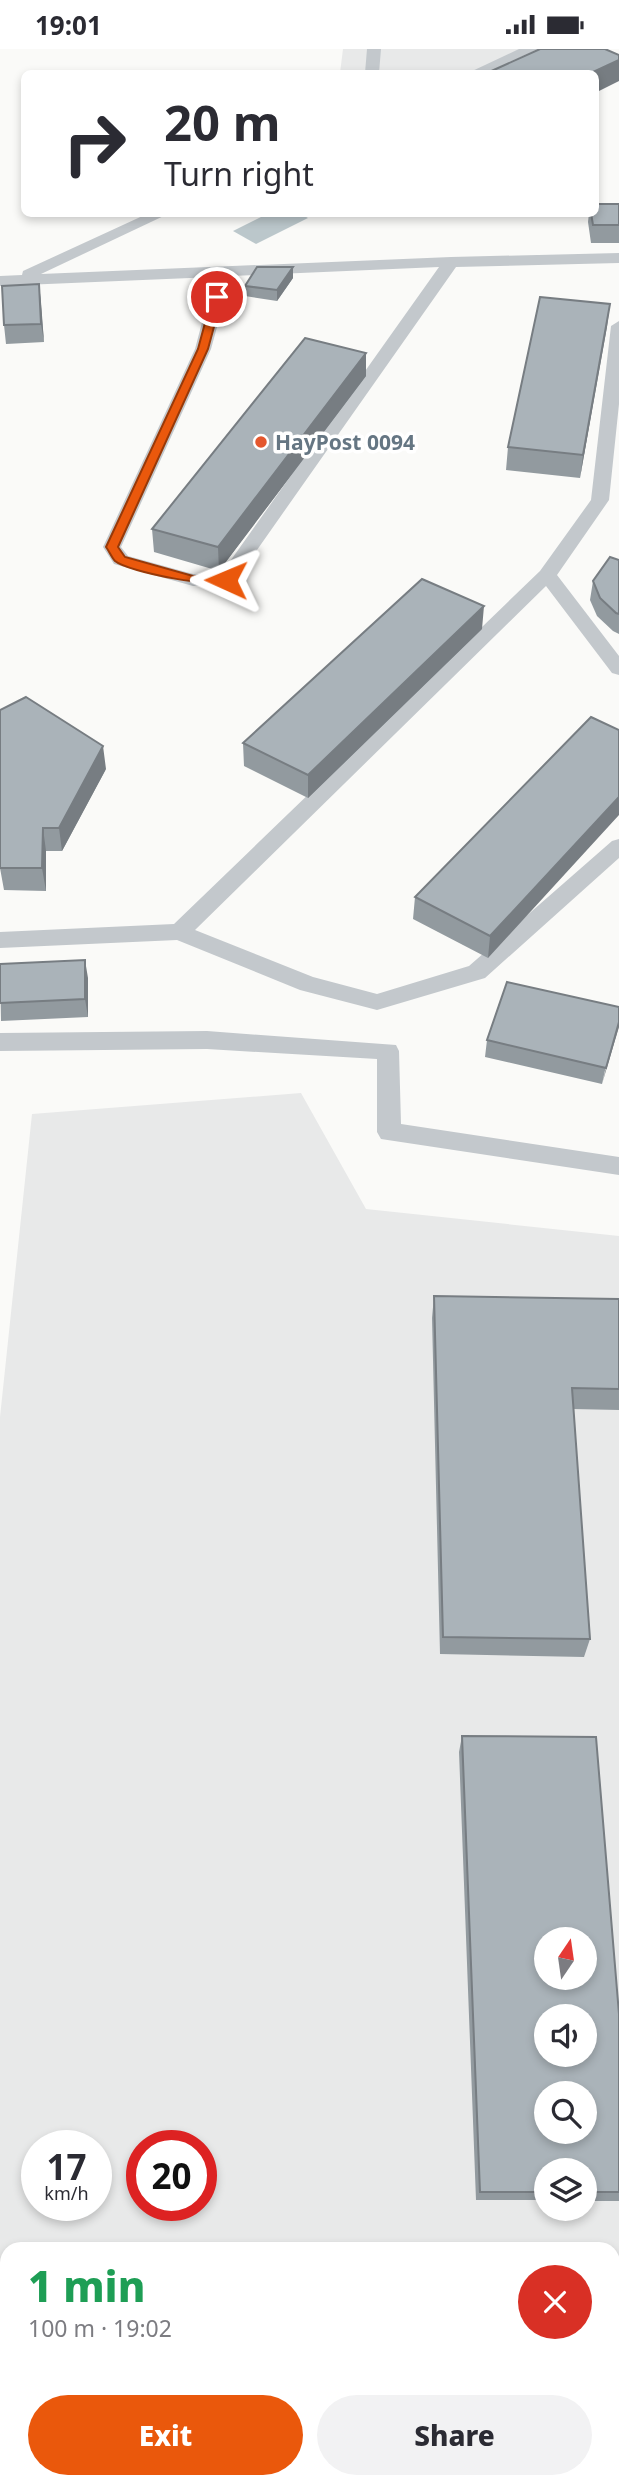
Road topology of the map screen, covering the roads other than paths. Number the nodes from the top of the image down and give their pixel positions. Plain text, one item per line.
1 (374, 49) edge
2 (531, 49) edge
3 (372, 70) edge
4 (482, 70) edge
5 (154, 217) edge
6 (619, 258) edge
7 (451, 261) junction
8 (224, 271) junction
9 (8, 281) edge
10 (619, 326) edge
11 (547, 575) junction
12 (619, 669) edge
13 (619, 846) edge
14 (179, 932) junction
15 (0, 940) edge
16 (0, 1042) edge
17 (619, 1166) edge

1 - 3 lane
2 - 4 lane
5 - 9 lane
6 - 7 lane
7 - 8 lane
7 - 8 lane
8 - 9 lane
10 - 11 lane
11 - 12 lane
11 - 14 lane
13 - 14 lane
14 - 15 lane
16 - 17 lane

